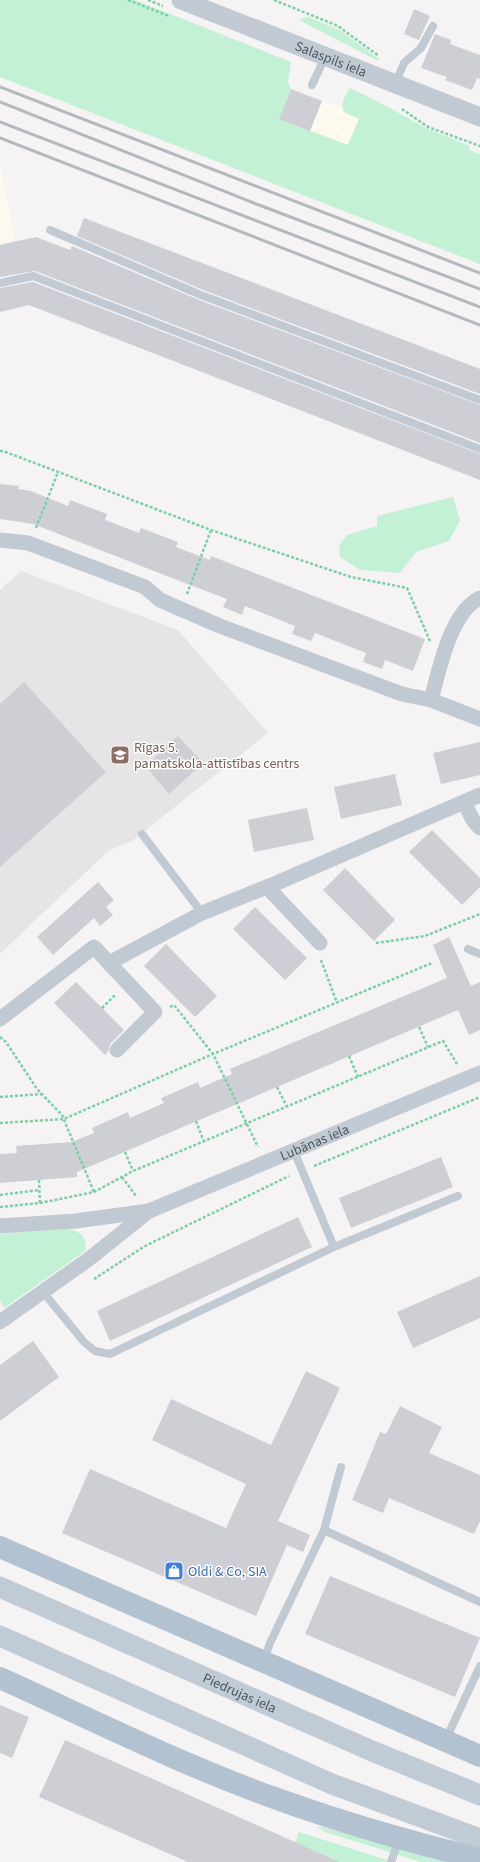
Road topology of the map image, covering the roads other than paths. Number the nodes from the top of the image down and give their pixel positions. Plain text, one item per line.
1 (181, 0) edge
2 (433, 26) dead end
3 (325, 57) junction
4 (395, 84) junction
5 (312, 85) dead end
6 (480, 117) edge
7 (50, 230) dead end
8 (0, 283) edge
9 (480, 400) edge
10 (480, 449) edge
11 (0, 540) edge
12 (476, 600) edge
13 (430, 700) junction
14 (480, 719) edge
15 (480, 795) edge
16 (464, 802) junction
17 (480, 828) edge
18 (142, 834) dead end
19 (267, 888) junction
20 (202, 913) junction
21 (320, 943) road end
22 (468, 949) dead end
23 (480, 954) edge
24 (109, 963) junction
25 (0, 1019) edge
26 (117, 1050) dead end
27 (480, 1073) edge
28 (294, 1151) junction
29 (458, 1196) dead end
30 (149, 1211) junction
31 (0, 1226) edge
32 (334, 1247) junction
33 (43, 1292) junction
34 (0, 1322) edge
35 (341, 1467) dead end
36 (324, 1530) junction
37 (0, 1547) edge
38 (0, 1587) edge
39 (480, 1602) edge
40 (0, 1636) edge
41 (263, 1662) junction
42 (480, 1666) edge
43 (0, 1678) edge
44 (446, 1740) junction
45 (480, 1756) edge
46 (480, 1795) edge
47 (399, 1838) junction
48 (480, 1839) edge
49 (480, 1859) edge
50 (392, 1862) edge

1 - 3 street, Salaspils iela
2 - 4 lane
3 - 4 street, Salaspils iela
3 - 5 lane
4 - 6 street, Salaspils iela
7 - 9 lane
8 - 10 lane
11 - 13 street
12 - 13 street
13 - 14 street
15 - 16 street
16 - 17 street
16 - 19 street
18 - 20 lane
19 - 20 street
19 - 21 street
20 - 24 street
22 - 23 lane
24 - 25 street
24 - 26 street
27 - 28 street, Lubānas iela
28 - 30 street, Lubānas iela
28 - 32 lane
29 - 32 lane
30 - 31 street, Lubānas iela
30 - 33 street, Lubānas iela
32 - 33 lane
33 - 34 street, Lubānas iela
35 - 36 lane
36 - 39 lane
36 - 41 lane
37 - 41 main road
38 - 46 main road, Piedrujas iela
40 - 48 main road
41 - 44 main road
42 - 44 lane
43 - 47 main road
44 - 45 main road
47 - 49 main road
47 - 50 lane

